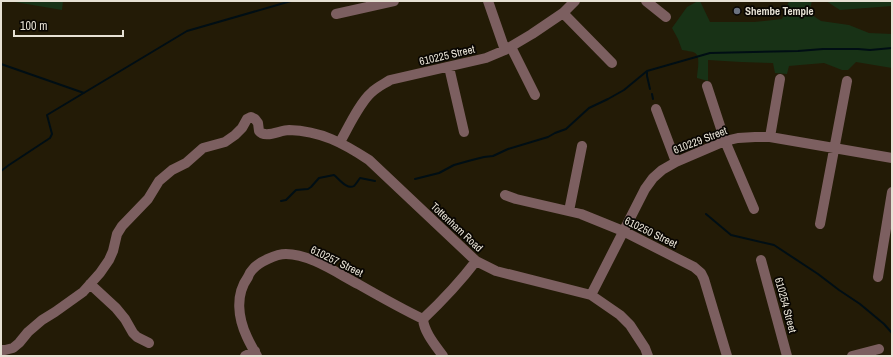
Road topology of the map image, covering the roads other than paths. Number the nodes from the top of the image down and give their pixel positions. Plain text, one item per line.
1 (394, 1) edge
2 (488, 1) edge
3 (575, 1) edge
4 (646, 1) edge
5 (563, 12) junction
6 (336, 14) dead end
7 (666, 17) dead end
8 (508, 49) junction
9 (612, 63) dead end
10 (449, 67) junction
11 (780, 79) dead end
12 (847, 81) dead end
13 (707, 86) dead end
14 (535, 95) dead end
15 (656, 109) dead end
16 (464, 132) dead end
17 (770, 137) junction
18 (725, 141) junction
19 (340, 142) junction
20 (582, 146) dead end
21 (835, 148) junction
22 (892, 158) edge
23 (676, 162) junction
24 (892, 192) edge
25 (505, 195) dead end
26 (754, 209) dead end
27 (568, 211) junction
28 (820, 224) dead end
29 (623, 231) junction
30 (761, 260) dead end
31 (476, 261) junction
32 (878, 277) dead end
33 (90, 284) junction
34 (591, 295) junction
35 (423, 319) junction
36 (149, 343) dead end
37 (880, 349) dead end
38 (1, 350) edge
39 (256, 353) edge
40 (244, 356) edge
41 (442, 356) edge
42 (648, 356) edge
43 (727, 356) edge
44 (787, 356) edge
45 (852, 356) edge

1 - 6 street
2 - 8 street
3 - 5 street, 610225 Street
4 - 7 street
5 - 8 street, 610225 Street
5 - 9 street
8 - 10 street, 610225 Street
8 - 14 street
10 - 16 street
10 - 19 street, 610225 Street
11 - 17 street
12 - 21 street
13 - 18 street
15 - 23 street
17 - 18 street, 610229 Street
17 - 21 street, 610229 Street
18 - 23 street, 610229 Street
18 - 26 street
19 - 31 street, Tottenham Road
19 - 33 street, Tottenham Road
20 - 27 street
21 - 22 street, 610229 Street
21 - 28 street
23 - 29 street, 610229 Street
24 - 32 street
25 - 27 street, 610250 Street
27 - 29 street, 610250 Street
29 - 34 street, 610229 Street
29 - 43 street, 610250 Street
30 - 44 street, 610254 Street
31 - 34 street, Tottenham Road
31 - 35 street
33 - 36 street
33 - 38 street
34 - 42 street, Tottenham Road
35 - 39 street, 610257 Street
35 - 41 street
37 - 45 street
39 - 40 street

